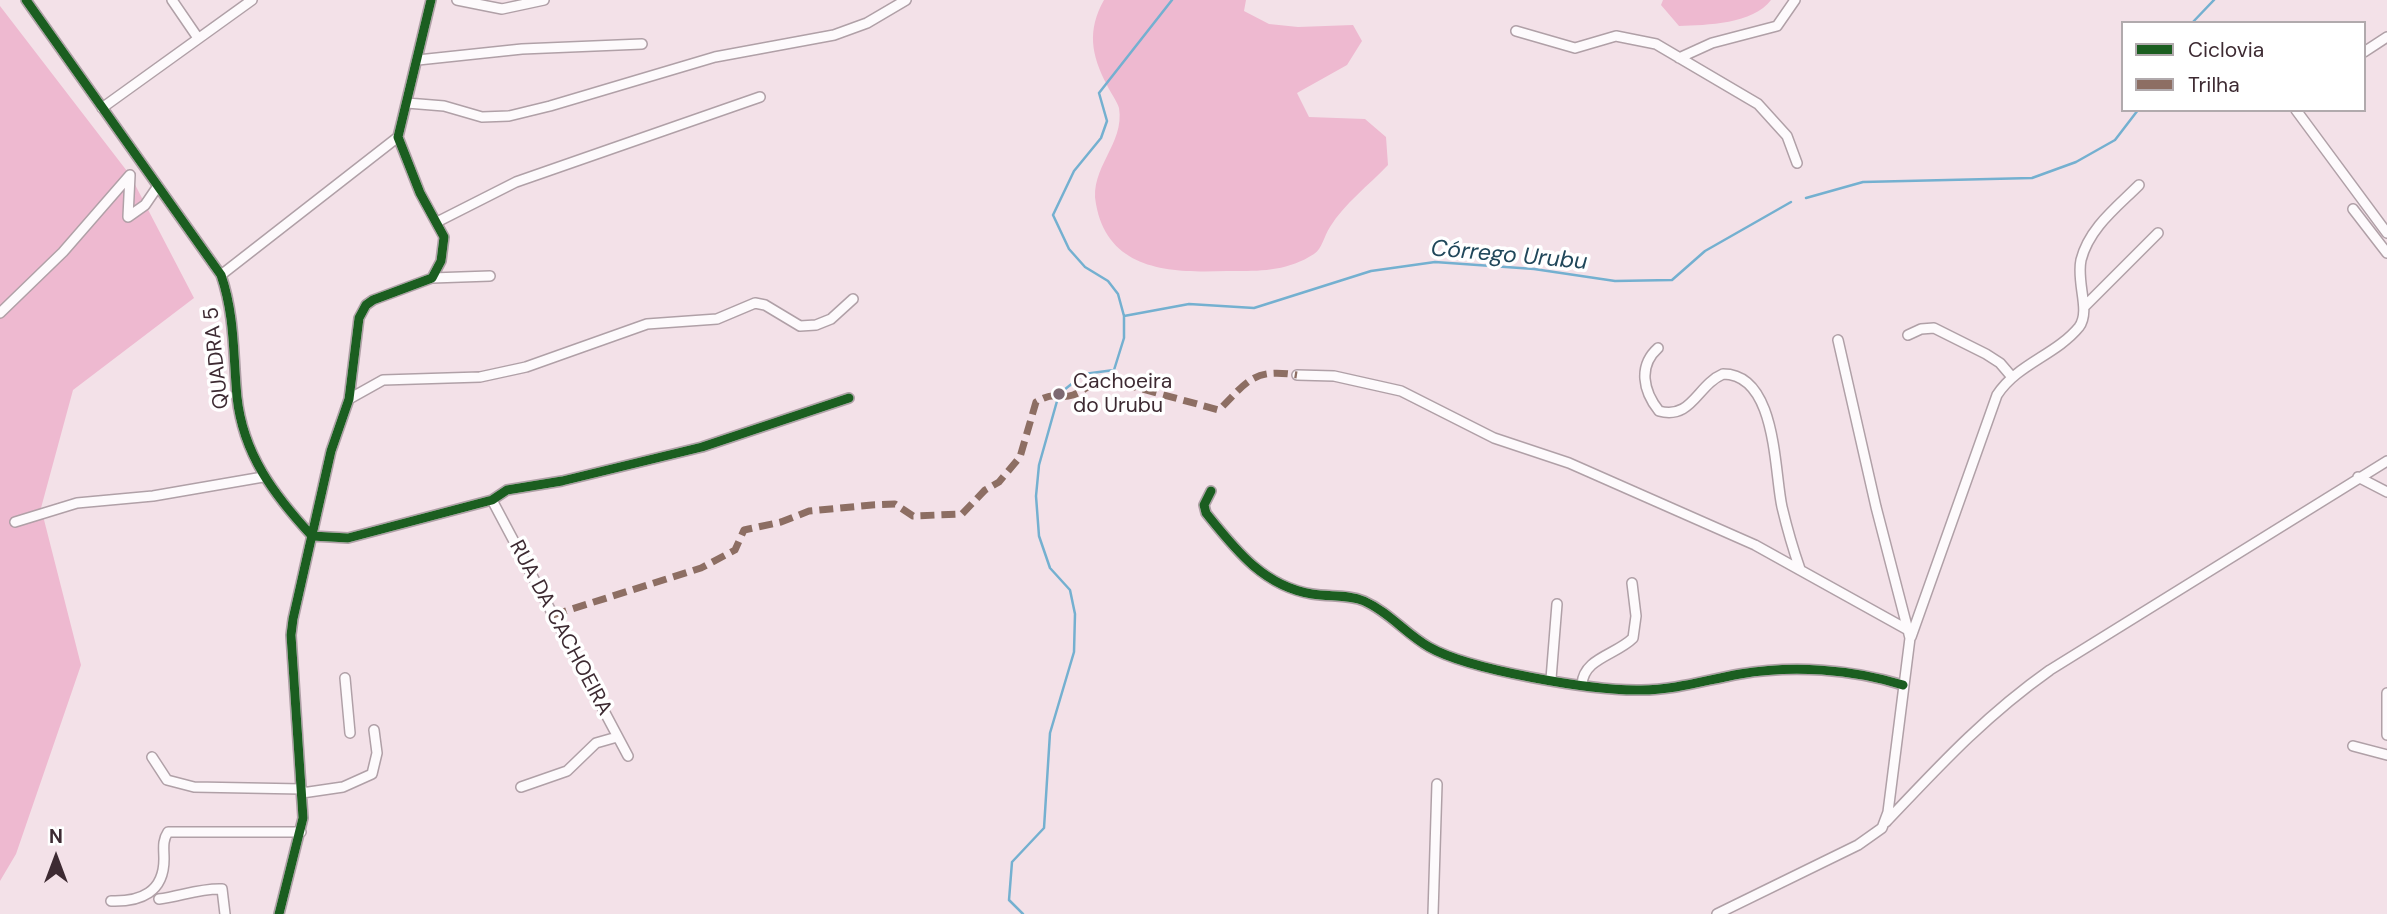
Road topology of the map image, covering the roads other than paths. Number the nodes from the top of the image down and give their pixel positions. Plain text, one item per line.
1 (26, 0) edge
2 (172, 0) edge
3 (252, 0) edge
4 (431, 0) edge
5 (457, 0) edge
6 (544, 0) edge
7 (906, 0) edge
8 (1795, 0) edge
9 (1516, 31) dead end
10 (2387, 37) edge
11 (198, 38) junction
12 (642, 44) dead end
13 (2366, 51) edge
14 (1679, 58) junction
15 (418, 60) junction
16 (760, 96) dead end
17 (407, 103) junction
18 (103, 108) junction
19 (2297, 112) edge
20 (398, 137) junction
21 (1797, 163) dead end
22 (2139, 185) dead end
23 (158, 186) junction
24 (2353, 209) dead end
25 (437, 222) junction
26 (2158, 233) dead end
27 (2387, 233) edge
28 (2387, 253) edge
29 (221, 275) junction
30 (490, 276) dead end
31 (432, 278) junction
32 (853, 299) dead end
33 (2085, 306) junction
34 (0, 313) edge
35 (1908, 335) dead end
36 (1838, 340) dead end
37 (1658, 348) dead end
38 (1297, 376) dead end
39 (2011, 377) junction
40 (849, 398) dead end
41 (349, 399) junction
42 (2387, 461) edge
43 (263, 477) junction
44 (2358, 477) junction
45 (1211, 491) dead end
46 (2387, 492) edge
47 (492, 500) junction
48 (15, 522) dead end
49 (312, 536) junction
50 (1800, 569) junction
51 (1632, 583) dead end
52 (1557, 604) dead end
53 (1909, 634) junction
54 (345, 678) dead end
55 (1550, 679) junction
56 (1583, 684) junction
57 (1903, 685) junction
58 (2387, 693) edge
59 (374, 730) dead end
60 (350, 733) dead end
61 (2387, 735) edge
62 (617, 737) junction
63 (2353, 746) dead end
64 (2387, 755) edge
65 (628, 756) dead end
66 (152, 757) dead end
67 (1437, 784) dead end
68 (521, 787) dead end
69 (302, 791) junction
70 (1885, 823) junction
71 (301, 832) junction
72 (159, 899) dead end
73 (111, 901) dead end
74 (225, 914) edge
75 (279, 914) edge
76 (1433, 914) edge
77 (1717, 914) edge

1 - 18 street, QUADRA 5
2 - 11 street
3 - 11 street
4 - 15 street
5 - 6 street
7 - 17 street
8 - 14 street
9 - 14 street
10 - 13 street
11 - 18 street
12 - 15 street
14 - 21 street
15 - 17 street
16 - 25 street
17 - 20 street
18 - 23 street, QUADRA 5
19 - 27 street
20 - 25 street
20 - 29 street
22 - 33 street
23 - 29 street, QUADRA 5
23 - 34 street
24 - 28 street
25 - 31 street
26 - 33 street
29 - 43 street, QUADRA 5
30 - 31 street
31 - 41 street
32 - 41 street
33 - 39 street
35 - 39 street
36 - 53 street
37 - 50 street
38 - 50 street
39 - 53 street
40 - 47 street
41 - 49 street
42 - 44 street
43 - 48 street
43 - 49 street
44 - 46 street
44 - 70 street
45 - 55 street
47 - 49 street
47 - 62 street, RUA DA CACHOEIRA
49 - 69 street
50 - 53 street
51 - 56 street
52 - 55 street
53 - 57 street
54 - 60 street
55 - 56 street
56 - 57 street
57 - 70 street
58 - 61 street
59 - 69 street
62 - 65 street, RUA DA CACHOEIRA
62 - 68 street
63 - 64 street
66 - 69 street
67 - 76 street
69 - 71 street
70 - 77 street
71 - 73 street
71 - 75 street
72 - 74 street

